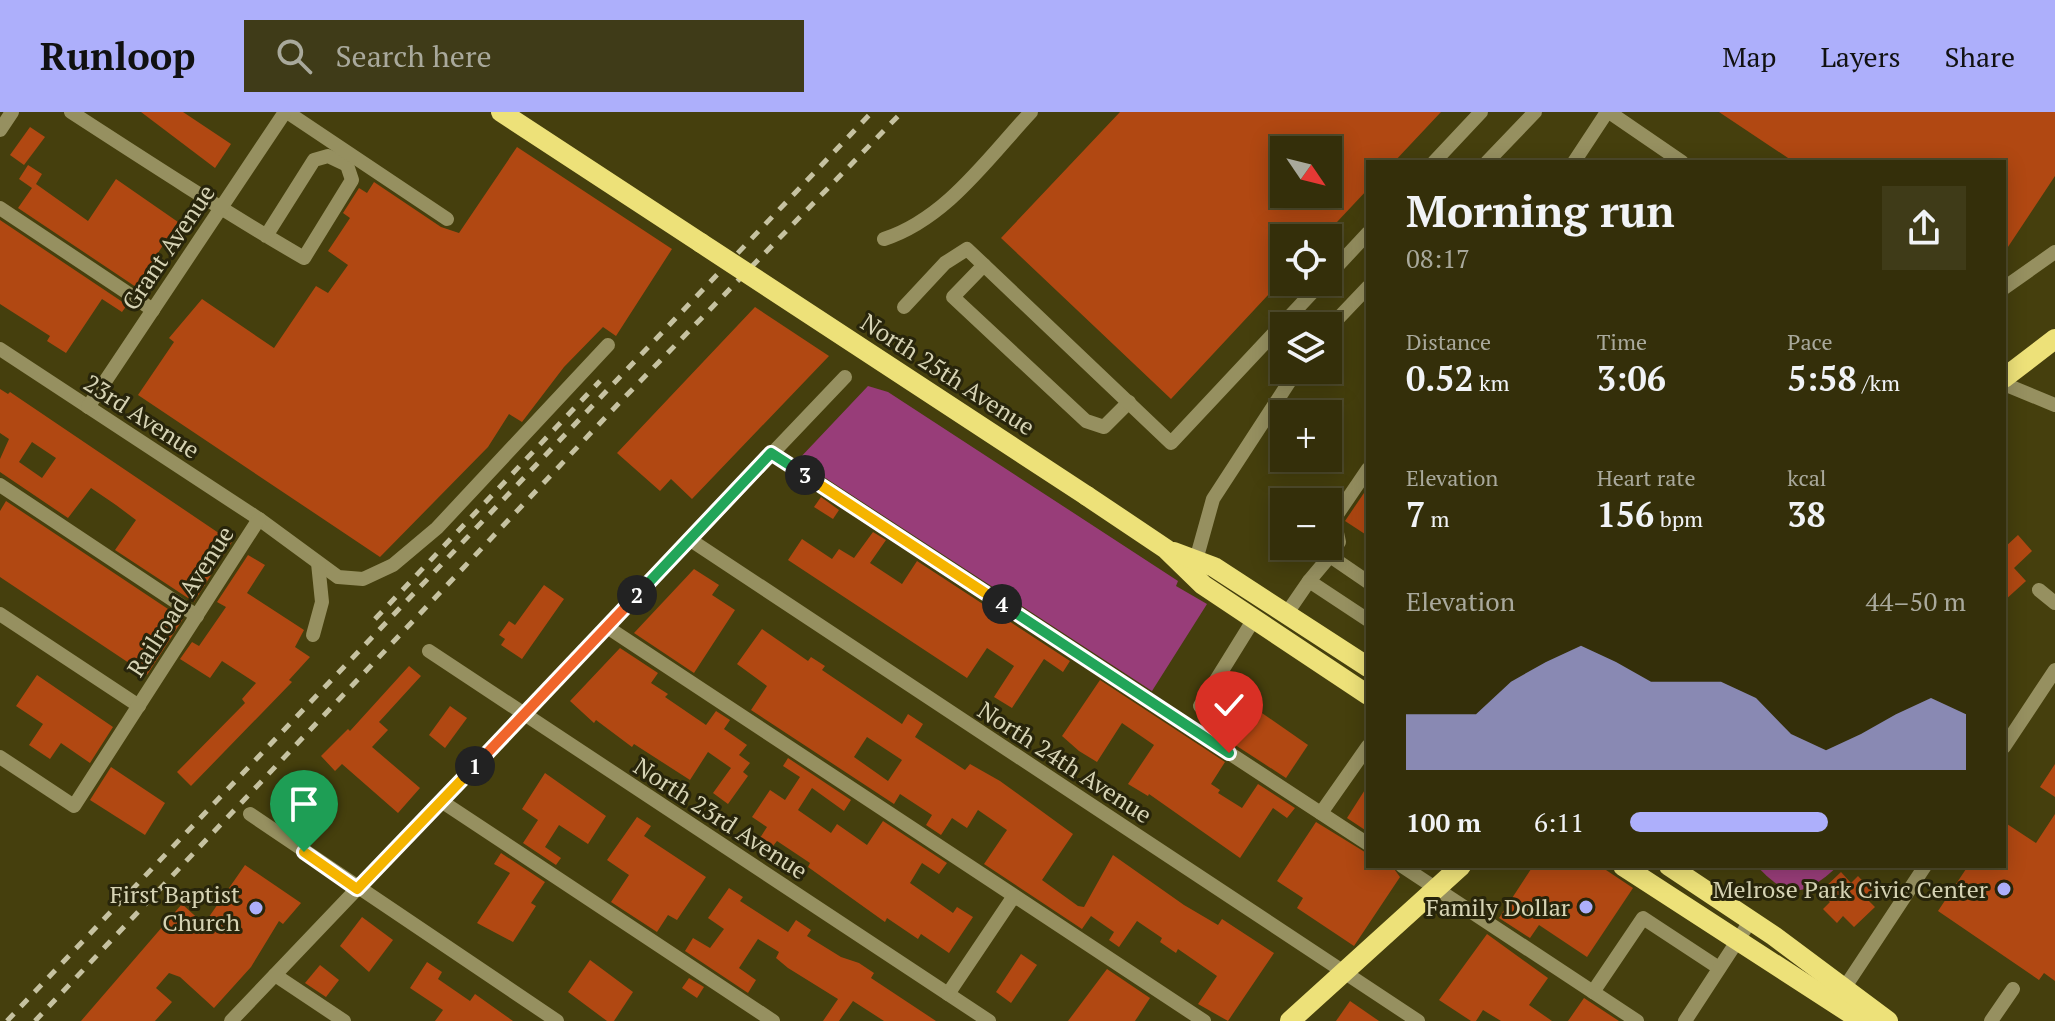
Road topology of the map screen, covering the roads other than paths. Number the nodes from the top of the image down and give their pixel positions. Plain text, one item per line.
1 (12, 112) edge
2 (71, 112) edge
3 (286, 112) edge
4 (501, 112) edge
5 (1031, 112) edge
6 (1481, 112) edge
7 (1535, 112) edge
8 (1608, 112) edge
9 (0, 130) edge
10 (1436, 160) edge
11 (1489, 160) edge
12 (1575, 160) edge
13 (1679, 160) edge
14 (0, 208) edge
15 (220, 209) junction
16 (447, 219) dead end
17 (262, 234) junction
18 (1366, 235) edge
19 (884, 239) dead end
20 (2055, 252) edge
21 (1342, 261) edge
22 (984, 265) junction
23 (2006, 287) edge
24 (1366, 289) edge
25 (1309, 296) edge
26 (904, 307) dead end
27 (153, 310) junction
28 (1342, 314) edge
29 (2055, 339) edge
30 (608, 345) dead end
31 (0, 349) edge
32 (845, 377) dead end
33 (2006, 379) edge
34 (2006, 382) edge
35 (1288, 384) edge
36 (1129, 402) junction
37 (2055, 405) edge
38 (88, 407) junction
39 (771, 453) junction
40 (1366, 472) edge
41 (0, 485) edge
42 (1342, 507) edge
43 (259, 519) junction
44 (689, 539) junction
45 (1166, 549) junction
46 (1196, 560) junction
47 (1327, 560) edge
48 (1336, 560) edge
49 (318, 563) junction
50 (1309, 581) junction
51 (1366, 581) edge
52 (2039, 590) dead end
53 (2055, 603) edge
54 (1287, 613) junction
55 (0, 614) edge
56 (197, 616) junction
57 (1254, 619) junction
58 (1366, 619) edge
59 (607, 627) junction
60 (313, 635) dead end
61 (429, 651) dead end
62 (1366, 666) edge
63 (2055, 670) edge
64 (1366, 694) edge
65 (139, 706) junction
66 (1200, 706) dead end
67 (524, 714) junction
68 (2006, 744) edge
69 (1366, 749) edge
70 (0, 757) edge
71 (441, 801) junction
72 (1321, 813) junction
73 (250, 814) dead end
74 (1366, 843) edge
75 (1405, 868) edge
76 (1459, 868) edge
77 (1626, 868) edge
78 (1672, 868) edge
79 (1924, 868) edge
80 (357, 889) junction
81 (1437, 889) junction
82 (1014, 896) junction
83 (1751, 920) junction
84 (1737, 942) junction
85 (1719, 968) junction
86 (1343, 971) junction
87 (275, 975) junction
88 (1845, 987) junction
89 (2013, 989) dead end
90 (1593, 992) junction
91 (948, 994) junction
92 (1408, 1018) edge
93 (231, 1021) edge
94 (344, 1021) edge
95 (557, 1021) edge
96 (773, 1021) edge
97 (989, 1021) edge
98 (1204, 1021) edge
99 (1290, 1021) edge
100 (1637, 1021) edge
101 (1685, 1021) edge
102 (1862, 1021) edge
103 (1888, 1021) edge
104 (1991, 1021) edge

1 - 9 street
2 - 15 street
3 - 15 street, Grant Avenue
3 - 16 street
4 - 45 main road, North 25th Avenue, bridge
5 - 19 street
6 - 10 street
7 - 11 street
8 - 12 street
8 - 13 street
14 - 27 street
15 - 17 street
15 - 27 street, Grant Avenue
17 - 17 street
18 - 21 street
20 - 23 street
22 - 26 street
22 - 36 street
22 - 36 street
24 - 28 street
25 - 36 street
27 - 38 street, Grant Avenue
29 - 33 main road
30 - 49 street, 23rd Avenue
31 - 38 street, 23rd Avenue
32 - 39 street
34 - 37 street
35 - 46 street
38 - 43 street, 23rd Avenue
39 - 44 street
39 - 72 street
40 - 42 street
41 - 56 street
43 - 49 street, 23rd Avenue
43 - 56 street, Railroad Avenue
44 - 59 street
44 - 86 street, North 24th Avenue
45 - 46 main road, North 25th Avenue
45 - 57 main road, North 25th Avenue
46 - 54 main road, North 25th Avenue
47 - 50 street
48 - 51 street
49 - 60 street
50 - 54 street
50 - 58 street
52 - 53 street
54 - 62 main road, North 25th Avenue
55 - 65 street
56 - 65 street, Railroad Avenue
57 - 64 main road, North 25th Avenue
57 - 66 street
59 - 67 street
59 - 82 street
61 - 67 street, North 23rd Avenue
63 - 68 street
65 - 70 street, Railroad Avenue
67 - 71 street
67 - 91 street, North 23rd Avenue
69 - 72 street
71 - 80 street
71 - 96 street
72 - 74 street
73 - 80 street
75 - 81 street
76 - 81 main road
77 - 84 main road
78 - 83 main road
79 - 88 street
80 - 87 street
80 - 95 street
81 - 86 main road
81 - 90 street
82 - 91 street
82 - 98 street
83 - 84 street
83 - 88 main road
84 - 85 street
84 - 102 main road
85 - 90 street
85 - 101 street
86 - 92 street, North 24th Avenue
86 - 99 main road
87 - 93 street
87 - 94 street
88 - 103 main road
89 - 104 street
90 - 100 street
91 - 97 street, North 23rd Avenue

